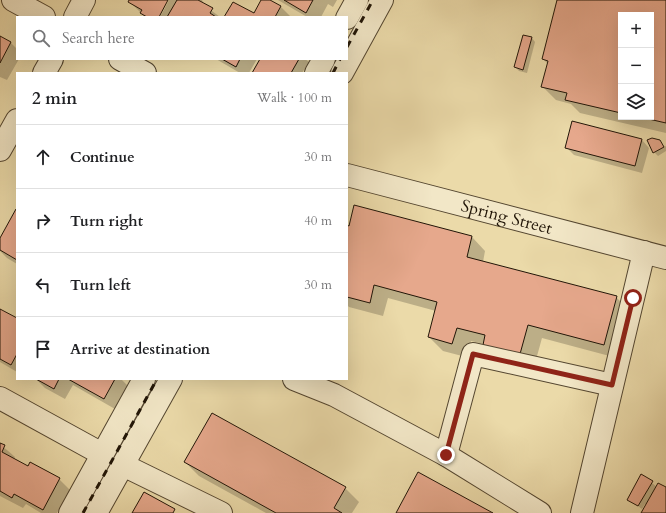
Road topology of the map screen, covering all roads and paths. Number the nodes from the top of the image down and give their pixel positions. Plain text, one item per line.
1 (13, 0) edge
2 (84, 0) edge
3 (357, 0) edge
4 (382, 0) edge
5 (42, 16) edge
6 (76, 16) edge
7 (348, 16) edge
8 (51, 60) edge
9 (122, 60) edge
10 (323, 60) edge
11 (45, 72) edge
12 (143, 72) edge
13 (317, 72) edge
14 (343, 72) edge
15 (16, 122) edge
16 (0, 150) edge
17 (348, 175) edge
18 (644, 252) junction
19 (666, 258) edge
20 (143, 380) edge
21 (171, 380) edge
22 (296, 380) edge
23 (612, 385) junction
24 (0, 398) edge
25 (102, 454) junction
26 (446, 455) junction
27 (123, 465) junction
28 (70, 513) edge
29 (96, 513) edge
30 (221, 513) edge
31 (540, 513) edge
32 (582, 513) edge

1 - 5 street
2 - 6 street
3 - 7 street
4 - 14 street
8 - 11 street
9 - 12 street
10 - 13 street
15 - 16 street
17 - 18 street, Spring Street
18 - 19 street, Spring Street
18 - 23 street
20 - 25 street
21 - 27 street
22 - 26 street
23 - 26 street
23 - 32 street
24 - 25 street
25 - 28 street
26 - 31 street
27 - 29 street
27 - 30 street

